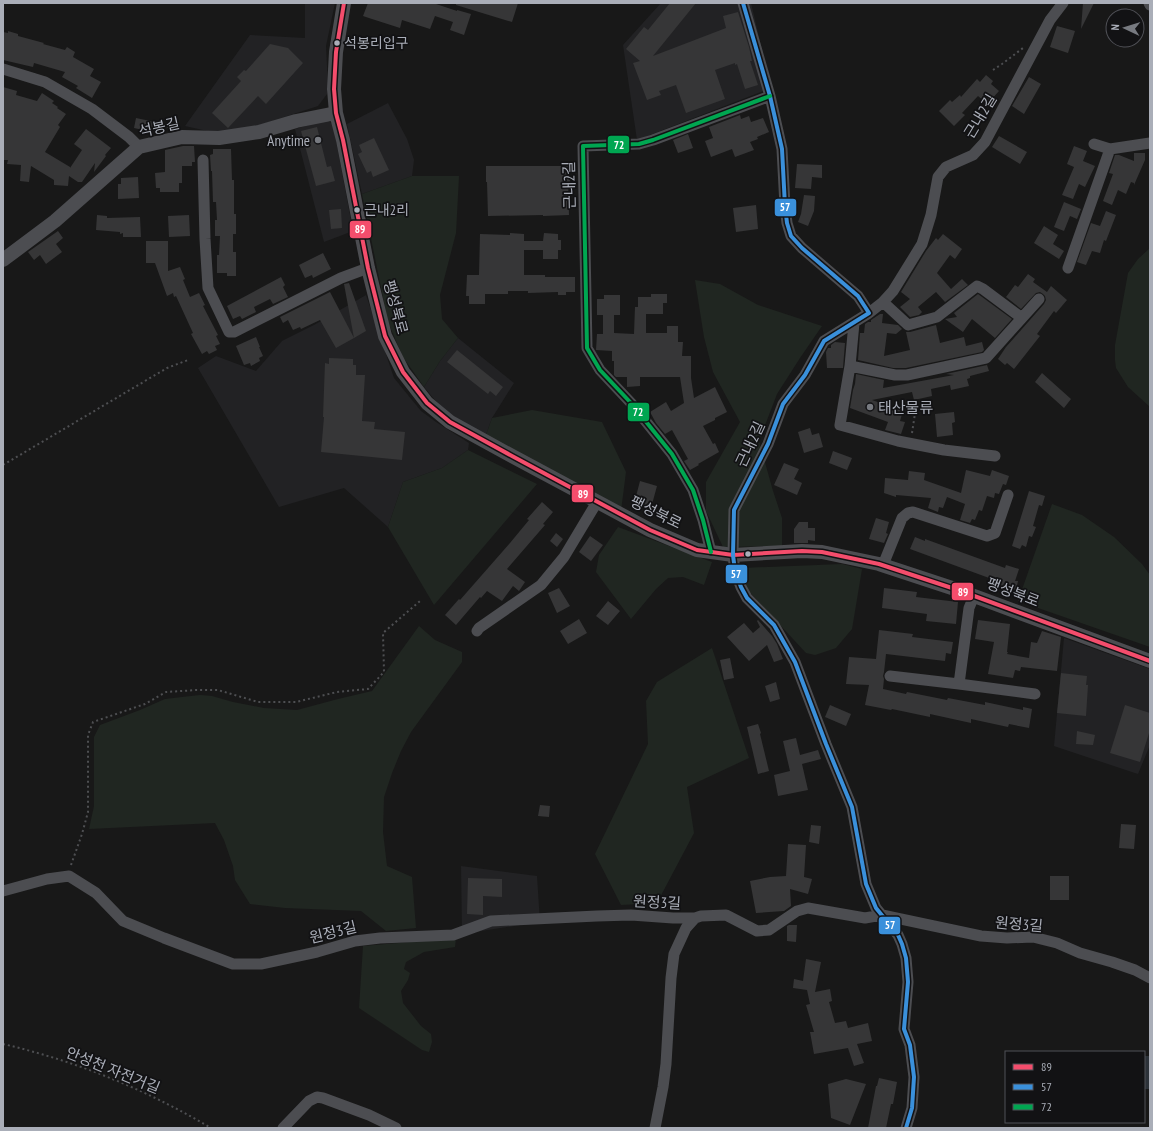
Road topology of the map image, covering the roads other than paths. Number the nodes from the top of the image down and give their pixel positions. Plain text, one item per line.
1 (344, 3) edge
2 (743, 3) edge
3 (1063, 3) edge
4 (3, 69) edge
5 (770, 96) junction
6 (336, 113) junction
7 (1150, 143) edge
8 (1094, 144) dead end
9 (139, 147) junction
10 (1110, 149) junction
11 (203, 160) dead end
12 (3, 260) edge
13 (368, 268) junction
14 (1068, 268) dead end
15 (1039, 299) dead end
16 (883, 302) junction
17 (869, 313) junction
18 (1022, 318) junction
19 (854, 323) junction
20 (850, 366) junction
21 (995, 456) dead end
22 (1008, 496) dead end
23 (597, 502) junction
24 (711, 552) junction
25 (733, 555) junction
26 (883, 565) junction
27 (974, 596) junction
28 (477, 631) dead end
29 (1150, 661) edge
30 (890, 676) dead end
31 (959, 684) junction
32 (1035, 694) dead end
33 (3, 891) edge
34 (882, 915) junction
35 (694, 918) junction
36 (1150, 978) edge
37 (283, 1128) edge
38 (396, 1128) edge
39 (655, 1128) edge
40 (906, 1128) edge

1 - 6 street, 팽성북로
2 - 5 street
3 - 16 street, 근내2길
4 - 9 street
5 - 17 street
5 - 24 street, 근내2길
6 - 9 street, 석봉길
6 - 13 street, 팽성북로
7 - 10 street
8 - 10 street
9 - 12 street, 석봉길
10 - 14 street
11 - 13 street, 팽성북로
13 - 23 street, 팽성북로
15 - 18 street
16 - 17 street, 근내2길
16 - 18 street
17 - 19 street, 근내2길
18 - 20 street
19 - 20 street
19 - 25 street, 근내2길
20 - 21 street
22 - 26 street
23 - 24 street, 팽성북로
23 - 28 street
24 - 25 street, 팽성북로
25 - 26 street, 팽성북로
25 - 34 street
26 - 27 street, 팽성북로
27 - 29 street, 팽성북로
27 - 31 street
30 - 31 street
31 - 32 street
33 - 35 street, 원정3길
34 - 35 street, 원정3길
34 - 36 street, 원정3길
34 - 40 street
35 - 39 street, 원정3길
37 - 38 street

